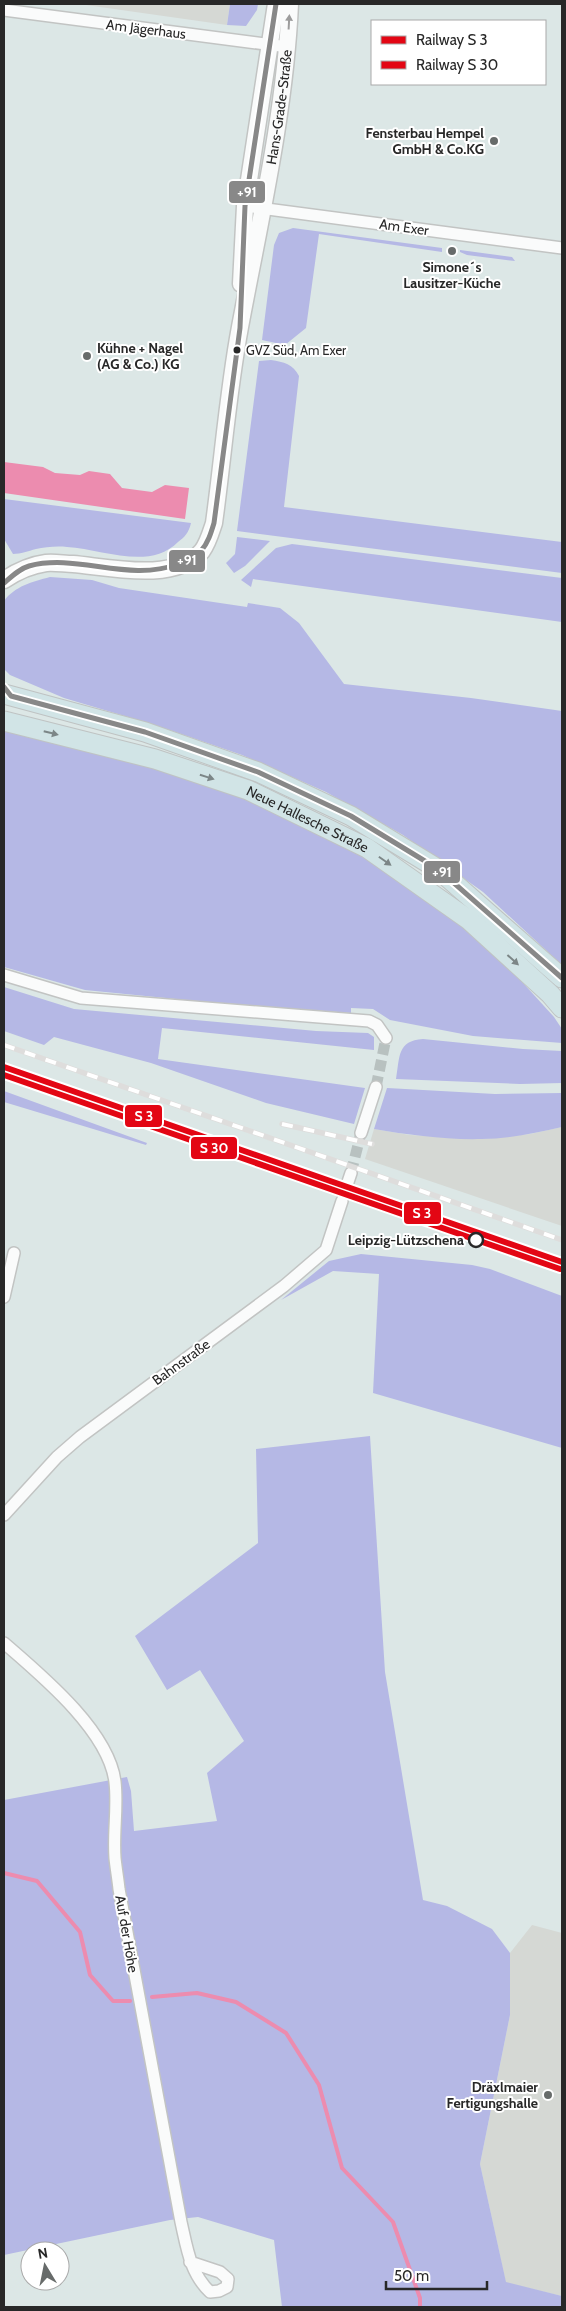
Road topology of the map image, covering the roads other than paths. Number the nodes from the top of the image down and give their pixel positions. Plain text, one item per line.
1 (276, 4) edge
2 (290, 4) edge
3 (4, 10) edge
4 (269, 45) junction
5 (288, 47) junction
6 (245, 206) junction
7 (264, 209) junction
8 (562, 248) edge
9 (240, 328) junction
10 (6, 580) edge
11 (6, 692) edge
12 (4, 721) edge
13 (4, 975) edge
14 (562, 978) edge
15 (556, 1001) edge
16 (386, 1038) dead end
17 (376, 1087) tunnel mouth
18 (361, 1134) tunnel mouth
19 (342, 1201) tunnel mouth
20 (14, 1253) dead end
21 (4, 1297) edge
22 (4, 1515) edge
23 (4, 1643) edge
24 (190, 2262) dead end

1 - 4 street, Hans-Grade-Straße
5 -> 2 street, Hans-Grade-Straße
3 - 4 street, Am Jägerhaus
4 - 5 street, Am Jägerhaus
4 - 6 street, Hans-Grade-Straße
5 - 7 street, Hans-Grade-Straße
6 - 7 street, Am Exer
6 - 9 street, Hans-Grade-Straße
7 - 8 street, Am Exer
7 - 9 street, Hans-Grade-Straße
9 - 10 street, Hans-Grade-Straße
11 - 14 main road, Neue Hallesche Straße
12 -> 15 main road, Neue Hallesche Straße
13 - 16 street
17 - 18 street
19 - 22 street, Bahnstraße
20 - 21 street
23 - 24 street, Auf der Höhe

